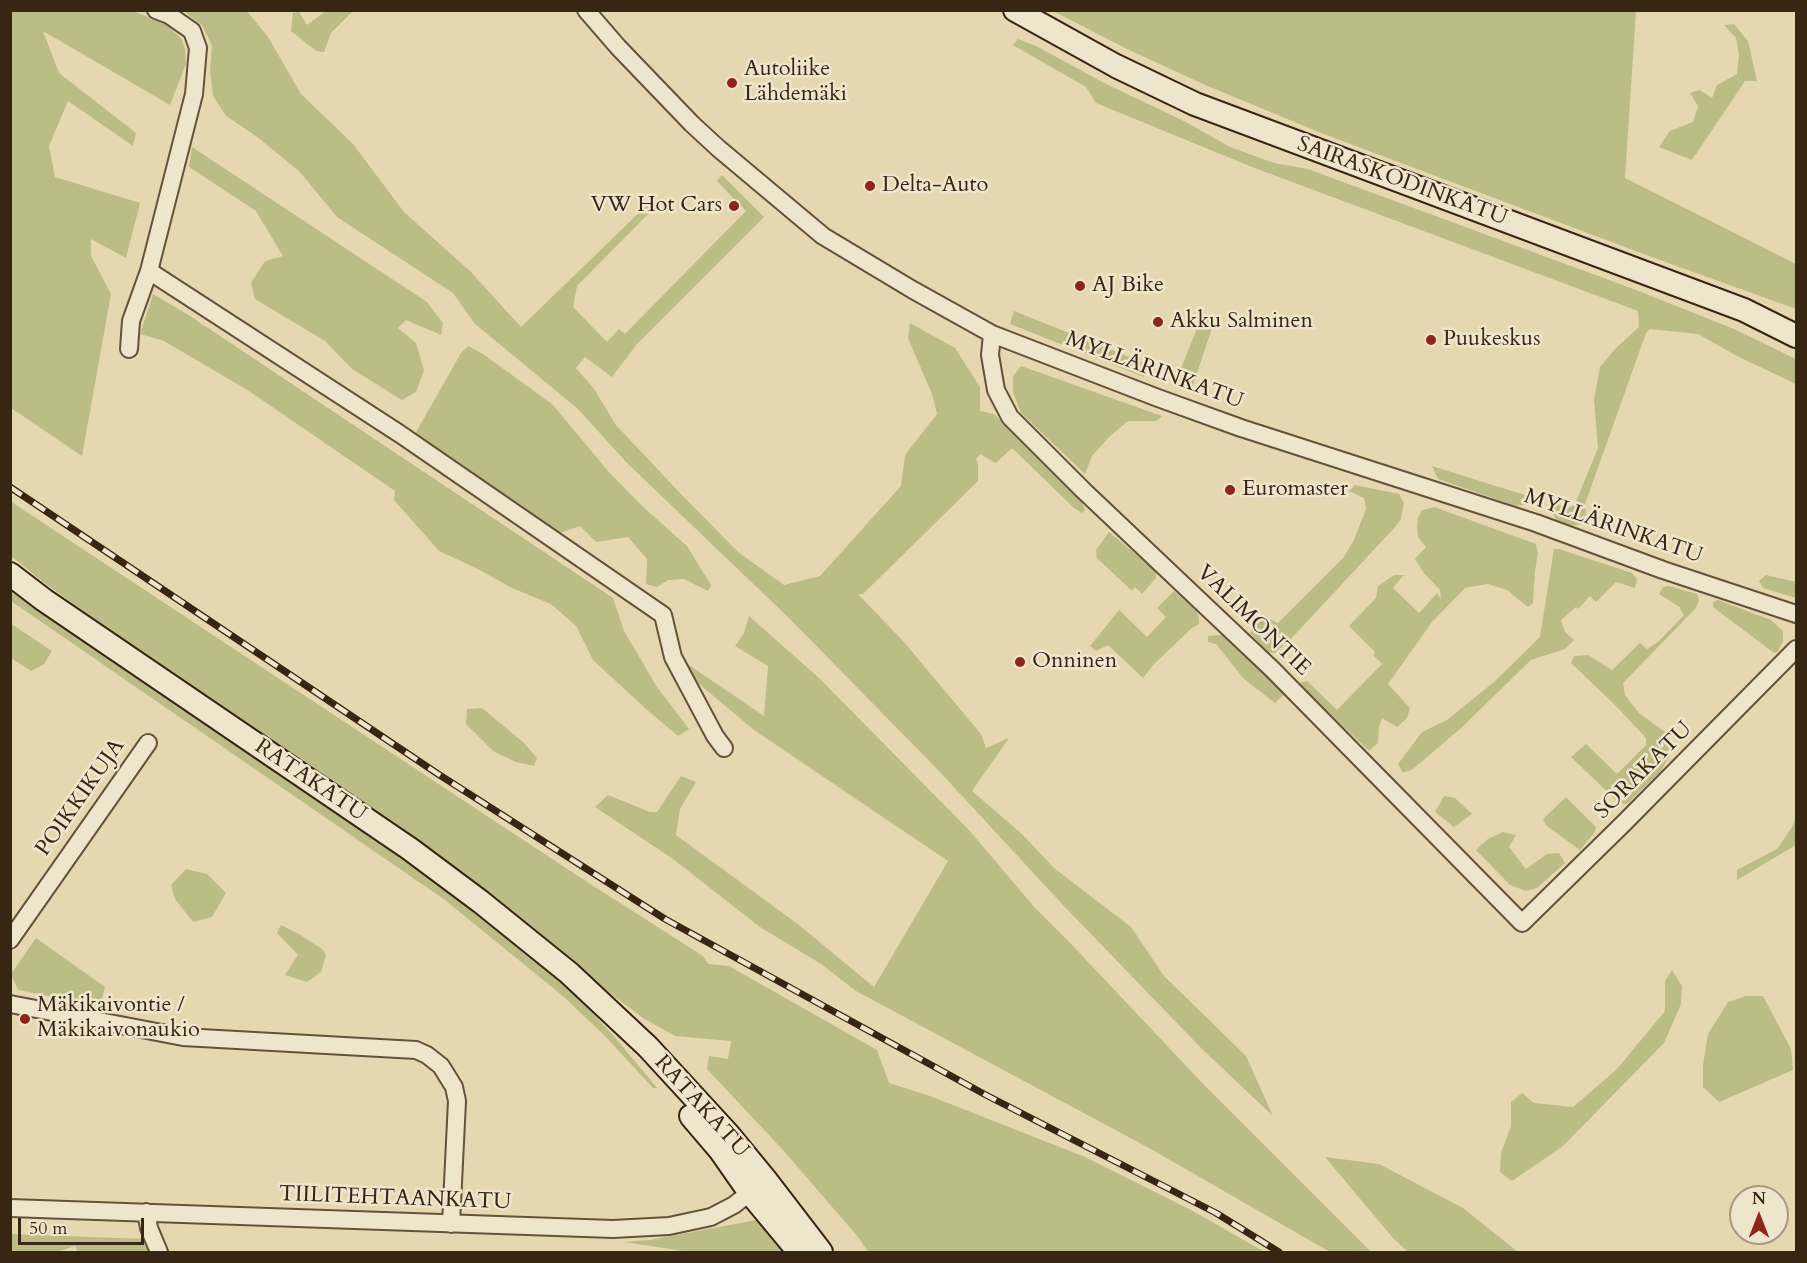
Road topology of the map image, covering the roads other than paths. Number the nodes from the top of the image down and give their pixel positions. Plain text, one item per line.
1 (156, 10) edge
2 (586, 10) edge
3 (1016, 10) edge
4 (149, 271) junction
5 (992, 334) junction
6 (1797, 336) edge
7 (129, 348) dead end
8 (10, 574) edge
9 (10, 579) edge
10 (44, 600) junction
11 (1797, 614) edge
12 (1797, 649) edge
13 (148, 743) dead end
14 (724, 748) dead end
15 (1522, 923) joint
16 (10, 940) edge
17 (10, 1004) edge
18 (758, 1186) junction
19 (10, 1208) edge
20 (146, 1212) junction
21 (451, 1224) junction
22 (159, 1252) edge
23 (799, 1252) edge
24 (820, 1252) edge

1 - 4 street
2 - 5 street, MYLLÄRINKATU
3 - 6 main road, SAIRASKODINKATU
4 - 7 street
4 - 14 street
5 - 11 street, MYLLÄRINKATU
5 - 15 street, VALIMONTIE
8 - 10 main road, RATAKATU
9 - 10 main road, RATAKATU
10 - 18 main road, RATAKATU
12 - 15 street, SORAKATU
13 - 16 street, POIKKIKUJA
17 - 21 street
18 - 21 street, TIILITEHTAANKATU
18 - 23 main road, RATAKATU
18 - 24 main road, RATAKATU
19 - 20 street, TIILITEHTAANKATU
20 - 21 street, TIILITEHTAANKATU
20 - 22 street

